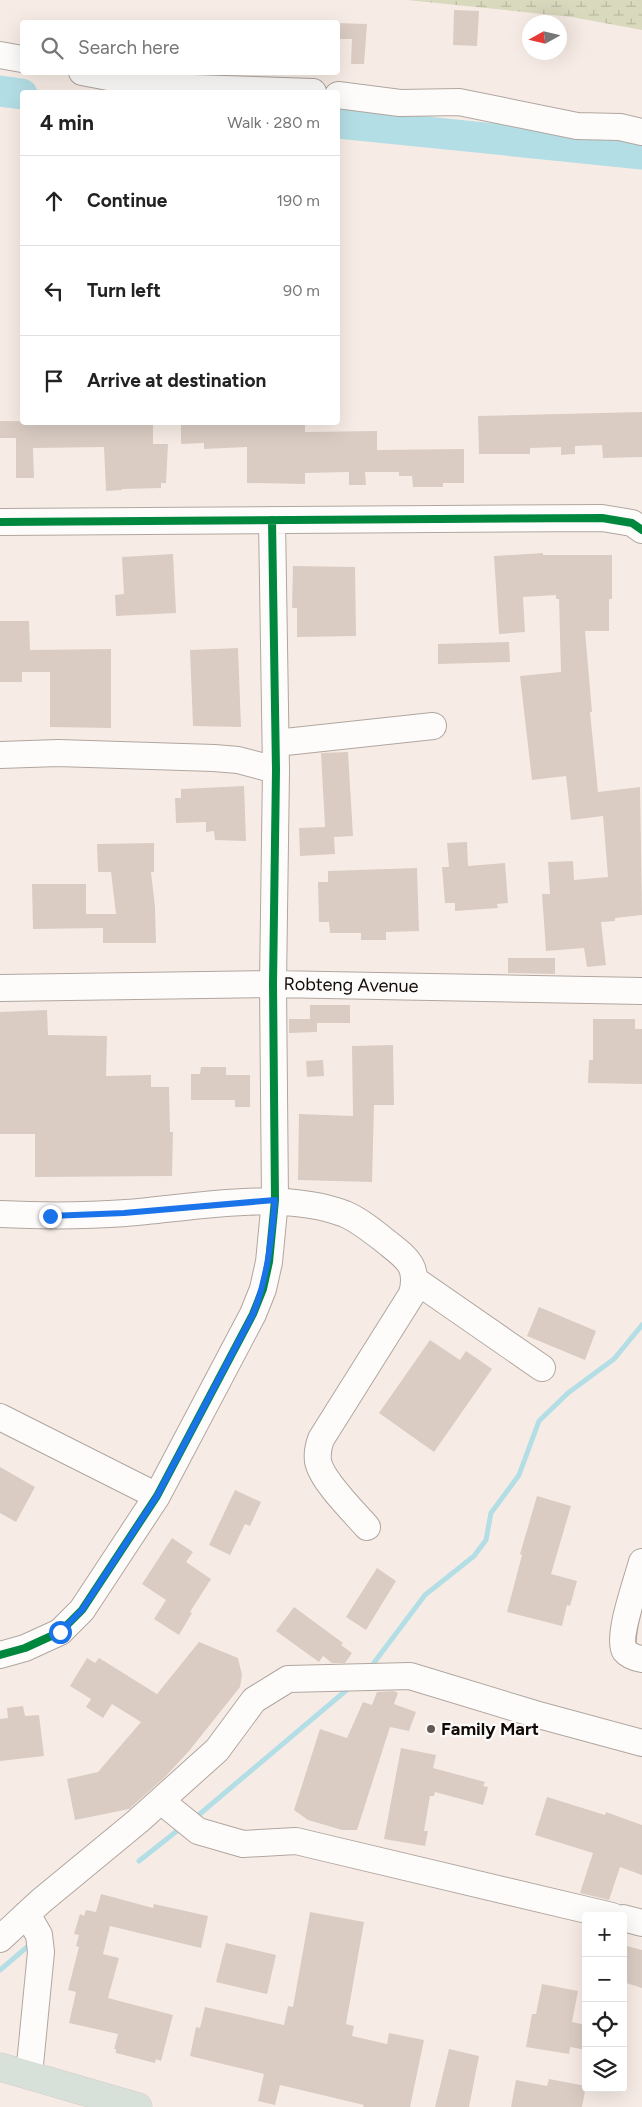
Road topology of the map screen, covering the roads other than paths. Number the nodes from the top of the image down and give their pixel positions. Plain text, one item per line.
1 (0, 55) edge
2 (20, 59) edge
3 (98, 75) edge
4 (252, 90) edge
5 (340, 95) edge
6 (642, 132) edge
7 (272, 520) junction
8 (0, 522) edge
9 (642, 530) edge
10 (433, 726) dead end
11 (276, 743) junction
12 (0, 755) edge
13 (276, 770) junction
14 (273, 984) junction
15 (0, 988) edge
16 (642, 991) edge
17 (275, 1200) junction
18 (0, 1214) edge
19 (415, 1280) junction
20 (542, 1368) dead end
21 (0, 1417) edge
22 (157, 1496) junction
23 (367, 1527) dead end
24 (642, 1562) edge
25 (0, 1655) edge
26 (642, 1660) edge
27 (642, 1743) edge
28 (161, 1801) junction
29 (595, 1912) edge
30 (27, 1914) junction
31 (627, 1919) edge
32 (642, 1923) edge
33 (0, 1939) edge
34 (0, 2067) edge
35 (29, 2075) junction
36 (138, 2107) edge

1 - 2 street
3 - 4 street
5 - 6 street
7 - 8 street
7 - 9 street
7 - 11 street
10 - 11 street
11 - 13 street
12 - 13 street
13 - 14 street
14 - 15 street, Robteng Avenue
14 - 16 street, Robteng Avenue
14 - 17 street
17 - 18 street
17 - 19 street
17 - 22 street
19 - 20 street
19 - 23 street
21 - 22 street
22 - 25 street
24 - 26 street
27 - 28 street
28 - 29 street
28 - 30 street
30 - 33 street
30 - 35 street
31 - 32 street
34 - 35 main road
35 - 36 main road

